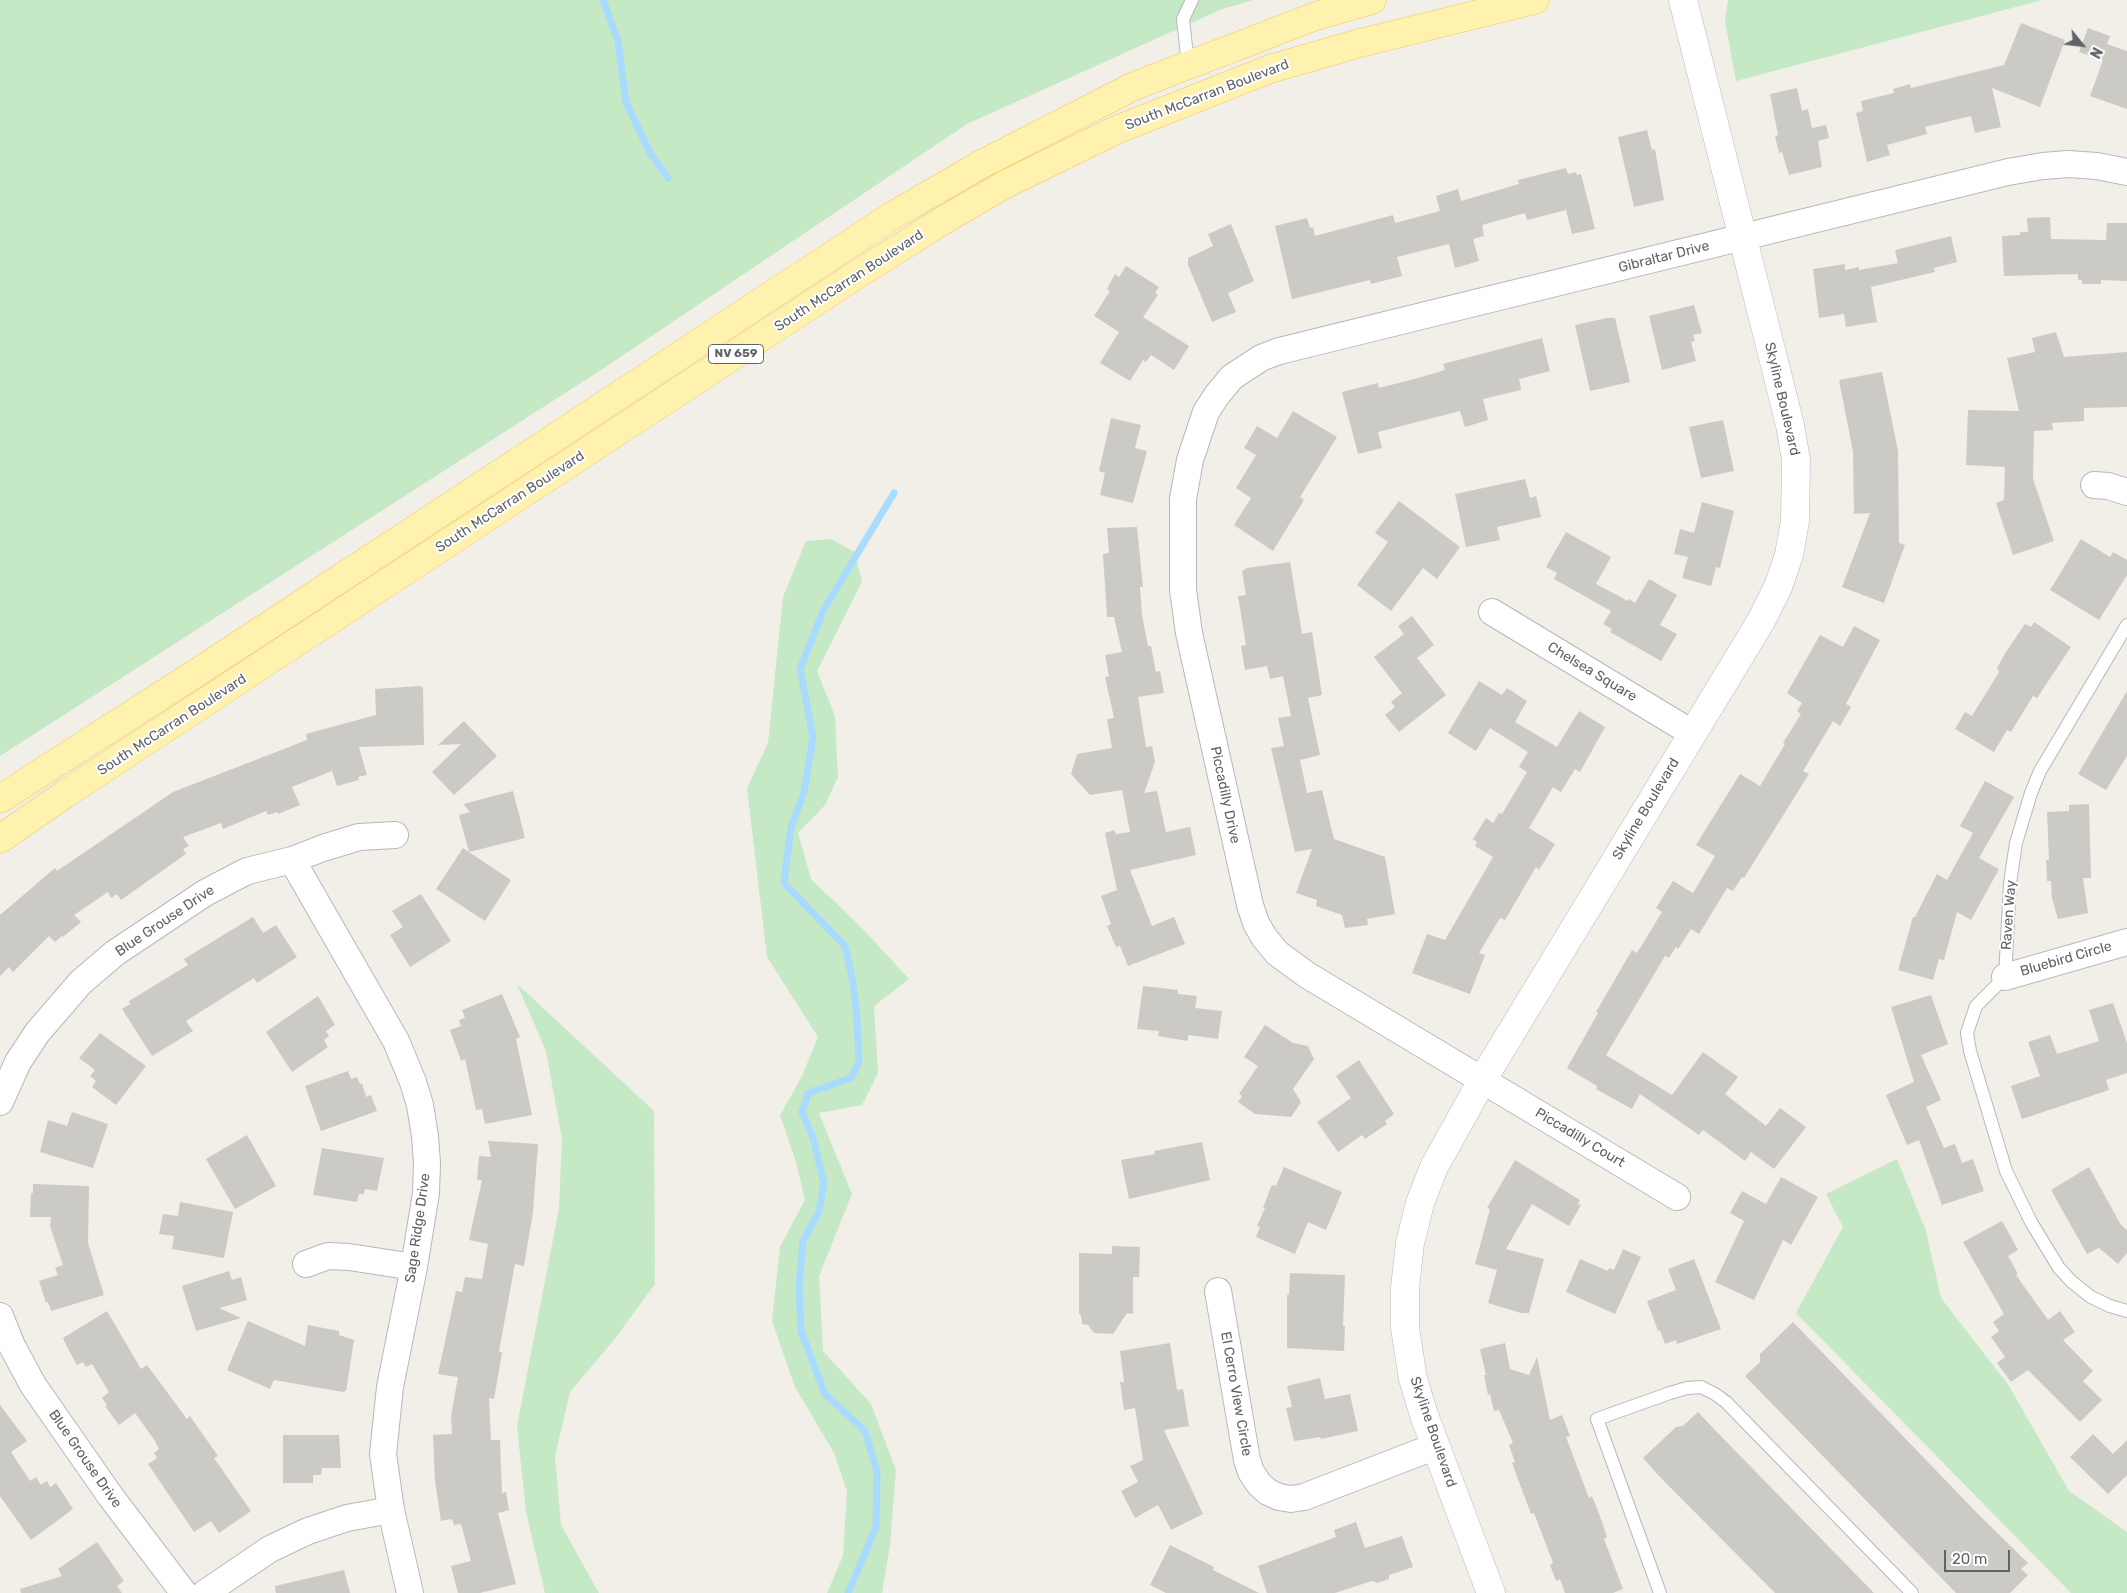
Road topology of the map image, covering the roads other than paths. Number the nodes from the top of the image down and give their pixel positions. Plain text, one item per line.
1 (1192, 0) edge
2 (1372, 0) edge
3 (1535, 0) edge
4 (1683, 0) edge
5 (1188, 65) junction
6 (2127, 172) edge
7 (1743, 238) junction
8 (1217, 395) joint
9 (2094, 485) dead end
10 (2127, 492) edge
11 (1492, 612) dead end
12 (2127, 625) edge
13 (1692, 733) junction
14 (0, 799) edge
15 (395, 835) dead end
16 (0, 839) edge
17 (292, 860) junction
18 (2127, 942) edge
19 (2005, 977) junction
20 (1482, 1079) junction
21 (0, 1102) edge
22 (1677, 1197) dead end
23 (306, 1264) dead end
24 (414, 1267) junction
25 (1218, 1291) dead end
26 (2127, 1311) edge
27 (0, 1316) edge
28 (1436, 1446) junction
29 (391, 1510) junction
30 (184, 1593) edge
31 (205, 1593) edge
32 (410, 1593) edge
33 (1491, 1593) edge
34 (1660, 1593) edge
35 (1912, 1593) edge

1 - 5 lane
2 - 5 main road, NV 659
3 - 16 main road, South McCarran Boulevard / NV 659
4 - 7 street, Skyline Boulevard
5 - 14 main road, NV 659
6 - 7 street, Gibraltar Drive
7 - 8 street, Gibraltar Drive
7 - 13 street, Skyline Boulevard
8 - 20 street, Piccadilly Drive
9 - 10 street
11 - 13 street, Chelsea Square
12 - 19 lane, Raven Way
13 - 20 street, Skyline Boulevard
15 - 17 street, Blue Grouse Drive
17 - 21 street, Blue Grouse Drive
17 - 24 street, Sage Ridge Drive
18 - 19 street, Bluebird Circle
19 - 26 lane
20 - 22 street, Piccadilly Court
20 - 28 street, Skyline Boulevard
23 - 24 street
24 - 29 street, Sage Ridge Drive
25 - 28 street, El Cerro View Circle
27 - 30 street, Blue Grouse Drive
28 - 33 street, Skyline Boulevard
29 - 31 street
29 - 32 street, Sage Ridge Drive
34 - 35 lane

